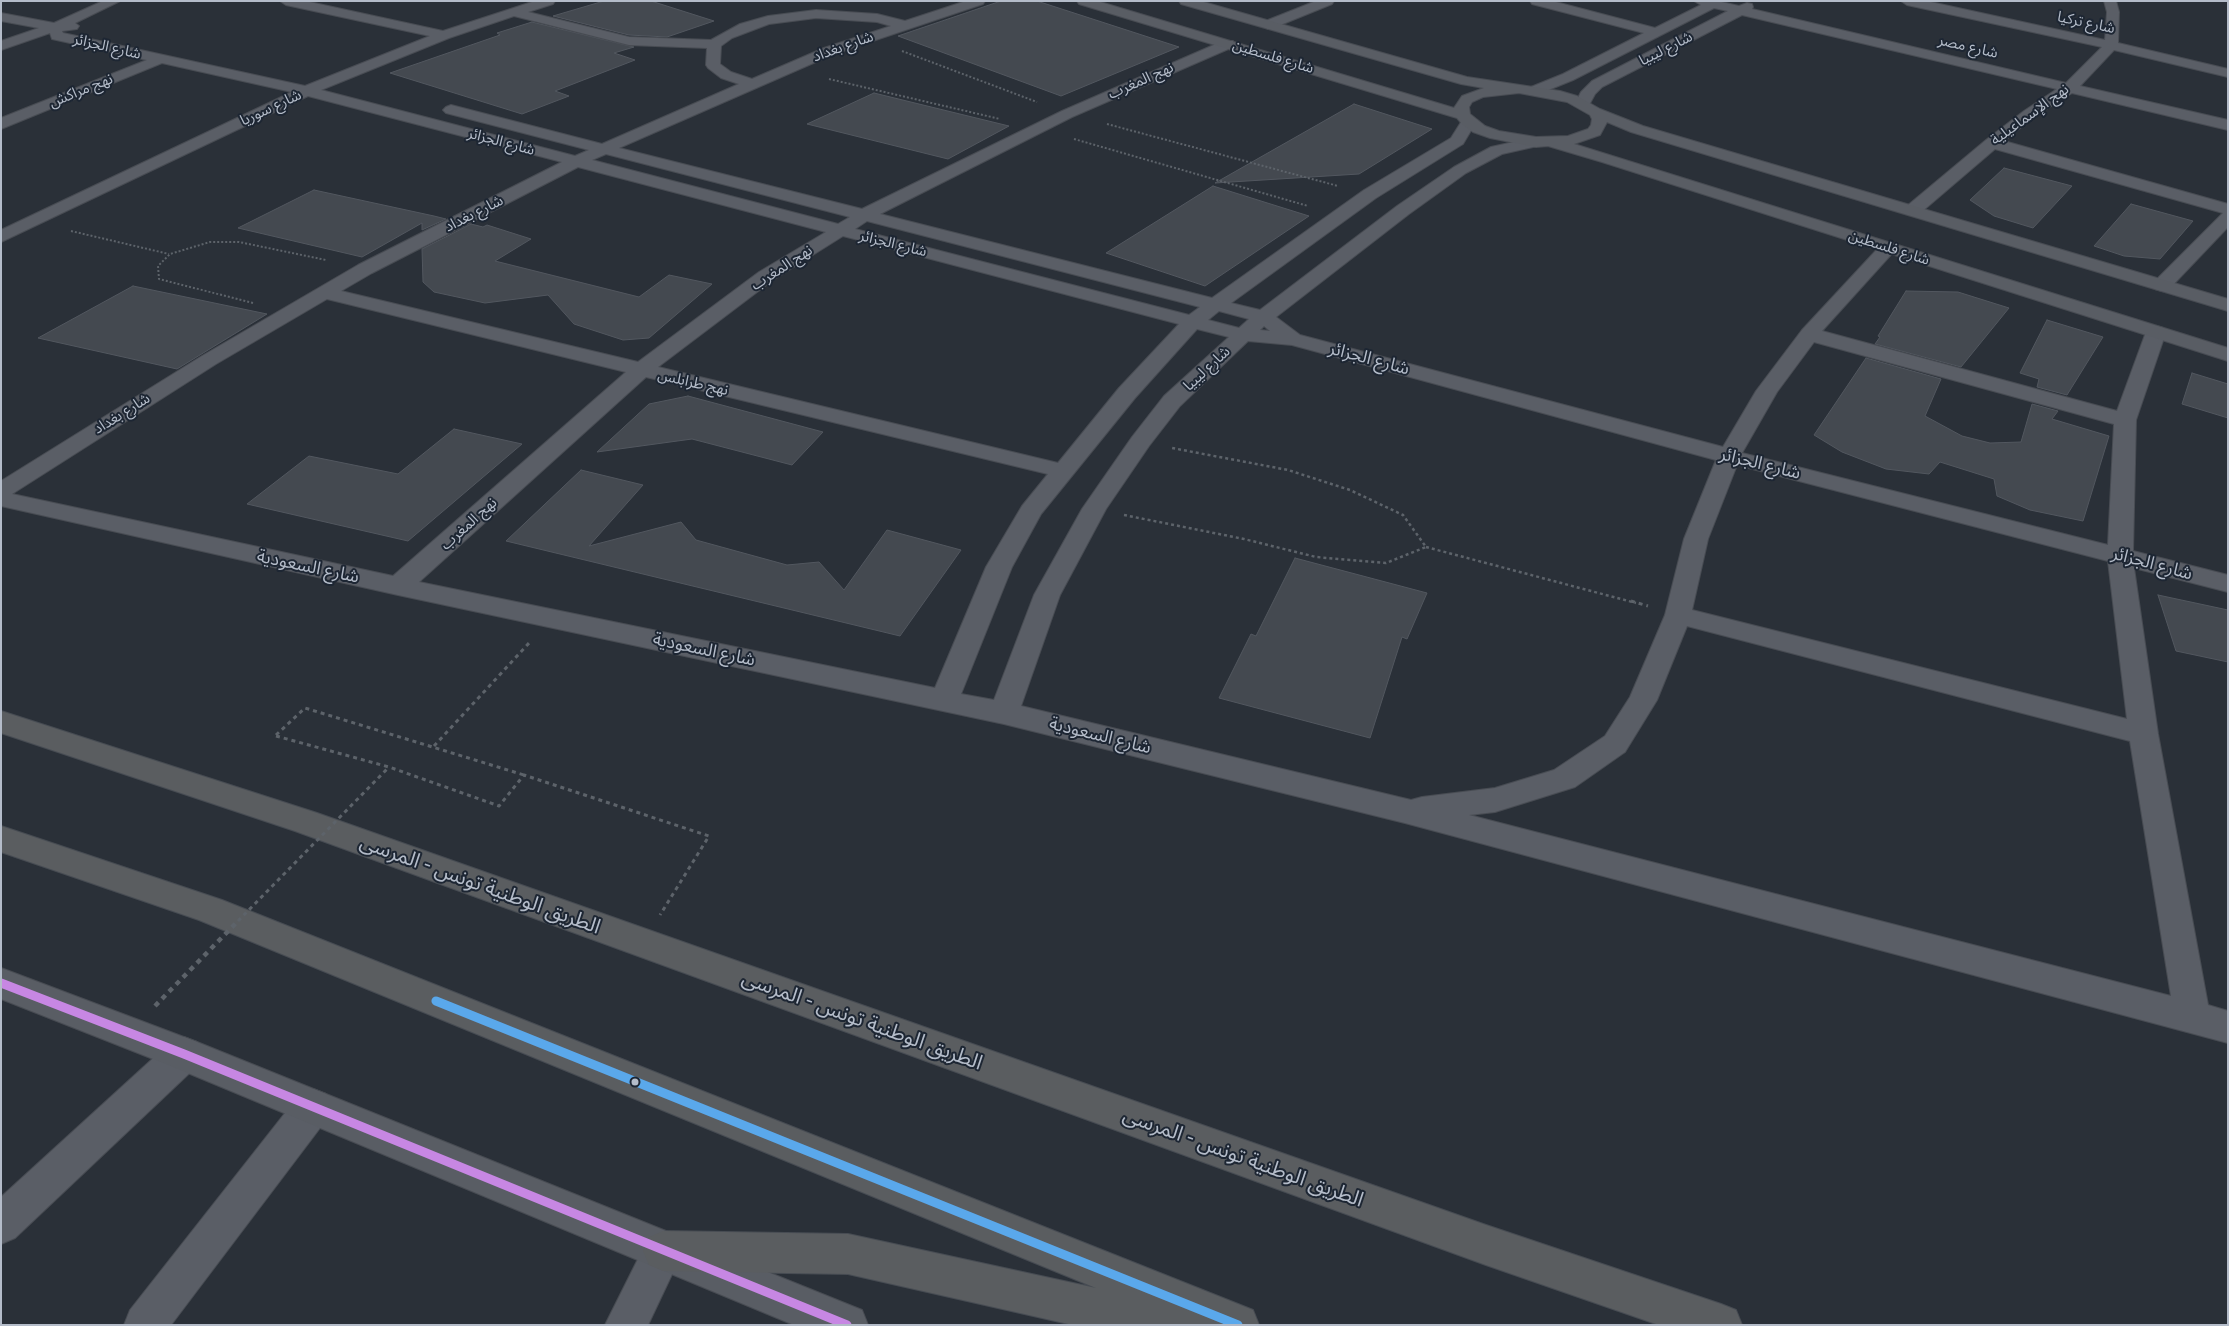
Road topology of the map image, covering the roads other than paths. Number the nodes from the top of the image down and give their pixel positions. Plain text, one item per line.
1 (114, 1) edge
2 (286, 1) edge
3 (549, 1) edge
4 (979, 1) edge
5 (1083, 1) edge
6 (1185, 1) edge
7 (1328, 1) edge
8 (1536, 1) edge
9 (1757, 1) edge
10 (1908, 1) edge
11 (2110, 1) edge
12 (1710, 2) edge
13 (18, 4) dead end
14 (1945, 5) edge
15 (512, 6) edge
16 (1, 11) edge
17 (1739, 11) junction
18 (1, 17) edge
19 (904, 25) junction
20 (1268, 25) junction
21 (54, 27) junction
22 (89, 28) dead end
23 (422, 30) junction
24 (1654, 32) junction
25 (444, 35) junction
26 (714, 44) junction
27 (1228, 44) junction
28 (2110, 45) junction
29 (1, 46) edge
30 (161, 59) junction
31 (2228, 73) edge
32 (332, 79) junction
33 (310, 83) junction
34 (753, 84) junction
35 (287, 87) junction
36 (360, 87) dead end
37 (2069, 88) junction
38 (1519, 89) junction
39 (1536, 90) junction
40 (435, 106) dead end
41 (1589, 108) junction
42 (1465, 118) junction
43 (1, 124) edge
44 (2228, 125) edge
45 (1543, 142) junction
46 (1992, 143) junction
47 (604, 149) junction
48 (124, 162) dead end
49 (575, 162) junction
50 (2228, 208) edge
51 (1913, 210) junction
52 (865, 215) junction
53 (6, 216) dead end
54 (2228, 217) edge
55 (32, 222) junction
56 (841, 230) junction
57 (1, 237) edge
58 (1888, 248) junction
59 (2162, 286) junction
60 (324, 293) junction
61 (1216, 304) junction
62 (2228, 305) edge
63 (1264, 317) junction
64 (1192, 321) junction
65 (2156, 332) junction
66 (1809, 334) junction
67 (1243, 335) junction
68 (1294, 339) junction
69 (2228, 354) edge
70 (640, 371) junction
71 (2126, 420) junction
72 (1729, 456) junction
73 (1063, 471) junction
74 (1, 491) edge
75 (1, 499) edge
76 (2120, 556) junction
77 (2228, 584) edge
78 (398, 586) junction
79 (1678, 614) junction
80 (945, 699) junction
81 (1004, 713) junction
82 (1, 722) edge
83 (2143, 734) junction
84 (1405, 811) junction
85 (1, 839) edge
86 (1, 983) edge
87 (2192, 1017) junction
88 (2228, 1027) edge
89 (184, 1054) junction
90 (313, 1107) junction
91 (1, 1224) edge
92 (663, 1251) junction
93 (145, 1325) edge
94 (626, 1325) edge
95 (847, 1325) edge
96 (1169, 1325) edge
97 (1238, 1325) edge
98 (1720, 1325) edge

1 - 21 street
2 - 23 street
3 - 15 street, شارع سوريا
4 - 19 street, شارع بغداد
5 - 27 street, شارع فلسطين
6 - 20 street, شارع فلسطين
7 - 20 street
8 - 24 street
9 - 17 street, شارع ليبيا
10 - 14 street, شارع تركيا
11 - 28 street
12 - 17 street, شارع مصر
12 - 24 street, شارع ليبيا
13 - 16 street
14 - 28 street, شارع تركيا
15 - 23 street, شارع سوريا
15 - 25 street, شارع سوريا
15 - 26 street
17 - 37 street, شارع مصر
17 - 41 street, شارع ليبيا
18 - 21 street
19 - 26 street
19 - 34 street, شارع بغداد
20 - 38 street, شارع فلسطين
21 - 22 street, شارع الجزائر
21 - 29 street
21 - 30 street, شارع الجزائر
23 - 25 street
23 - 33 street, شارع سوريا
24 - 39 street, شارع ليبيا
25 - 32 street, شارع سوريا
26 - 34 street
27 - 42 street, شارع فلسطين
27 - 52 street, نهج المغرب
28 - 31 street, شارع تركيا
28 - 37 street, نهج الإسماعيلية
30 - 35 street, شارع الجزائر
30 - 43 street, نهج مراكش
32 - 33 street, شارع سوريا
32 - 36 street
33 - 35 street, شارع سوريا
33 - 49 street, شارع الجزائر
33 - 55 street, شارع سوريا
34 - 47 street, شارع بغداد
35 - 48 street, شارع سوريا
37 - 44 street, شارع مصر
37 - 46 street, نهج الإسماعيلية
38 - 39 street
38 - 42 street
39 - 41 street
40 - 47 street, شارع الجزائر
41 - 45 street
41 - 51 street
42 - 45 street, شارع فلسطين
42 - 61 street
45 - 58 street, شارع فلسطين
45 - 63 street, شارع ليبيا
46 - 50 street
46 - 51 street, نهج الإسماعيلية
47 - 49 street, شارع بغداد
47 - 52 street, شارع الجزائر
49 - 56 street, شارع الجزائر
49 - 60 street, شارع بغداد
51 - 59 street
52 - 56 street, نهج المغرب
52 - 61 street, شارع الجزائر
53 - 55 street
54 - 59 street
55 - 57 street, شارع سوريا
56 - 64 street, شارع الجزائر
56 - 70 street, نهج المغرب
58 - 65 street, شارع فلسطين
58 - 66 street
59 - 62 street
60 - 70 street, نهج طرابلس
60 - 74 street, شارع بغداد
61 - 63 street, شارع الجزائر
61 - 64 street
63 - 67 street, شارع ليبيا
63 - 68 street, شارع الجزائر
64 - 67 street, شارع الجزائر
64 - 73 street
65 - 69 street, شارع فلسطين
65 - 71 street
66 - 71 street
66 - 72 street
67 - 68 street, شارع الجزائر
67 - 81 street, شارع ليبيا
68 - 72 street, شارع الجزائر
70 - 73 street, نهج طرابلس
70 - 78 street, نهج المغرب
71 - 76 street
72 - 76 street, شارع الجزائر
72 - 79 street
73 - 80 street
75 - 78 street, شارع السعودية
76 - 77 street, شارع الجزائر
76 - 83 street
78 - 80 street, شارع السعودية
79 - 83 street
79 - 84 street
80 - 81 street, شارع السعودية
81 - 84 street, شارع السعودية
82 - 98 highway, الطريق الوطنية تونس - المرسى
83 - 87 street
84 - 87 street, شارع السعودية
85 - 97 highway
86 - 89 street
87 - 88 street, شارع السعودية
89 - 90 street
89 - 91 street
90 - 92 street
90 - 93 street
92 - 94 street
92 - 95 street
92 - 96 highway

